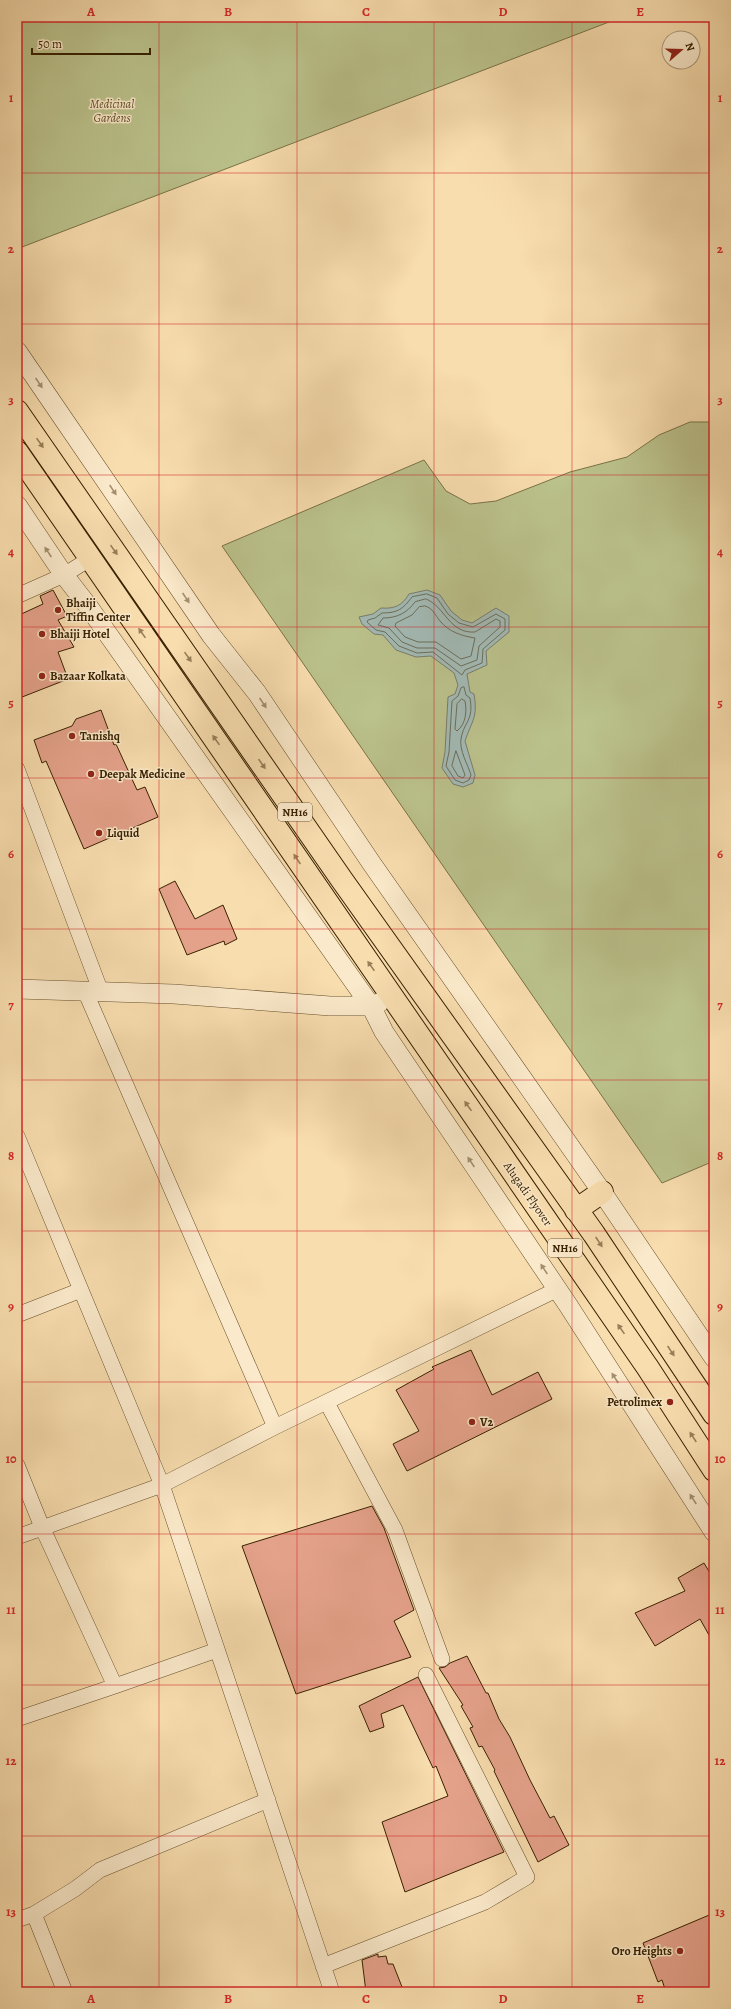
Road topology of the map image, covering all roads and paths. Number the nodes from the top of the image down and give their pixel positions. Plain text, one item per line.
1 (17, 351) edge
2 (17, 412) edge
3 (17, 452) edge
4 (17, 505) edge
5 (91, 558) junction
6 (64, 575) junction
7 (17, 596) edge
8 (17, 769) edge
9 (17, 989) edge
10 (93, 991) junction
11 (393, 998) junction
12 (371, 1006) junction
13 (17, 1136) edge
14 (602, 1192) junction
15 (576, 1210) junction
16 (558, 1289) junction
17 (81, 1290) junction
18 (17, 1315) edge
19 (714, 1358) edge
20 (327, 1403) junction
21 (714, 1414) edge
22 (275, 1427) junction
23 (17, 1465) edge
24 (714, 1470) edge
25 (162, 1485) junction
26 (42, 1527) junction
27 (714, 1532) edge
28 (17, 1537) edge
29 (217, 1650) junction
30 (442, 1659) dead end
31 (426, 1675) dead end
32 (115, 1686) junction
33 (17, 1719) edge
34 (268, 1800) junction
35 (34, 1914) junction
36 (17, 1920) edge
37 (323, 1966) junction
38 (65, 1992) edge
39 (332, 1992) edge

1 -> 14 street
2 -> 15 highway, NH16
3 - 5 highway, NH16
6 -> 4 street
5 - 6 street
11 -> 5 highway, NH16
6 - 7 street
6 - 12 street
8 - 10 street
9 - 10 street
10 - 12 street
10 - 22 street
11 - 12 street
24 -> 11 highway, Alugadi Flyover / NH16
16 -> 12 street
13 - 17 street
14 - 15 highway
14 - 19 street
15 -> 21 highway, NH16
16 - 20 street
27 -> 16 street
17 - 18 street
17 - 25 street
20 - 22 street
20 - 30 street
22 - 25 street
23 - 26 street
25 - 26 street
25 - 29 street
26 - 28 street
26 - 32 street
29 - 32 street
29 - 34 street
31 - 37 street
32 - 33 street
34 - 35 street
34 - 37 street
35 - 36 street
35 - 38 street
37 - 39 street

